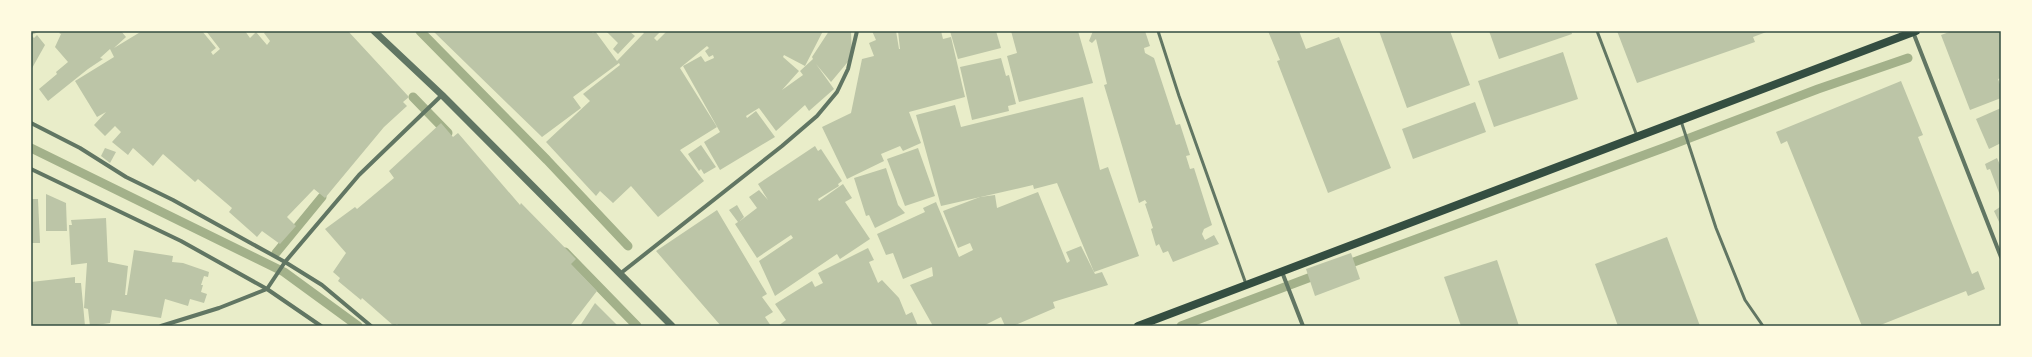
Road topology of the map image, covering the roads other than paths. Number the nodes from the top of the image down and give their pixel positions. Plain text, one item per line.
1 (374, 31) edge
2 (857, 31) edge
3 (1158, 31) edge
4 (1597, 31) edge
5 (1914, 32) edge
6 (442, 95) junction
7 (1681, 121) junction
8 (31, 124) edge
9 (1638, 137) junction
10 (31, 168) edge
11 (2001, 257) edge
12 (285, 262) junction
13 (1282, 272) junction
14 (621, 273) junction
15 (1247, 286) junction
16 (267, 289) junction
17 (161, 326) edge
18 (321, 326) edge
19 (372, 326) edge
20 (672, 326) edge
21 (1138, 326) edge
22 (1302, 326) edge
23 (1763, 326) edge

1 - 6 street
2 - 14 street
3 - 15 lane
4 - 9 lane
5 - 7 main road
5 - 11 street
6 - 12 street
6 - 14 street
7 - 9 main road
7 - 23 lane
8 - 12 street
9 - 13 main road
10 - 16 street
12 - 16 street
12 - 19 street
13 - 15 main road
13 - 22 street
14 - 20 street
15 - 21 main road
16 - 17 street
16 - 18 street

